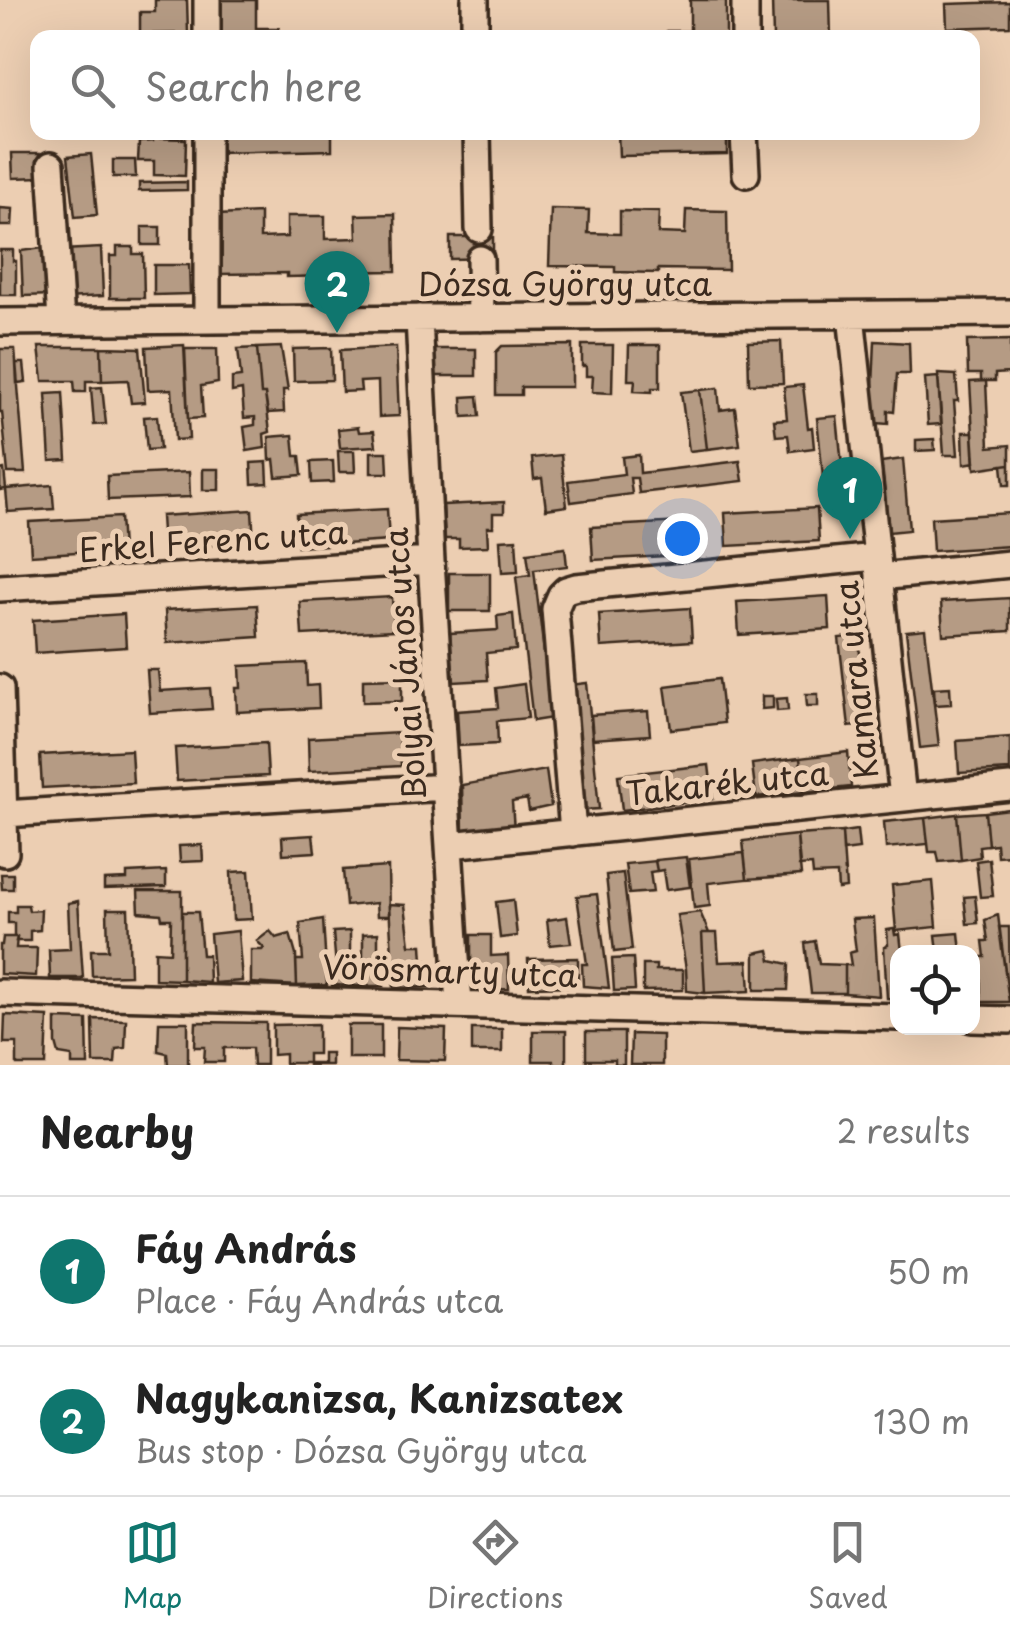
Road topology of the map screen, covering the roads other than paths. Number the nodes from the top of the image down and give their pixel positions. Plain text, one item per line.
1 (207, 0) edge
2 (475, 0) edge
3 (745, 0) edge
4 (207, 30) edge
5 (476, 30) edge
6 (744, 30) edge
7 (207, 140) edge
8 (478, 140) edge
9 (744, 140) edge
10 (51, 165) dead end
11 (746, 174) dead end
12 (480, 229) dead end
13 (480, 260) dead end
14 (1010, 313) edge
15 (852, 315) junction
16 (419, 318) junction
17 (482, 318) junction
18 (207, 320) junction
19 (61, 321) junction
20 (0, 322) edge
21 (431, 561) junction
22 (1010, 564) edge
23 (877, 566) junction
24 (0, 588) edge
25 (0, 688) edge
26 (446, 787) junction
27 (1010, 787) edge
28 (904, 798) junction
29 (4, 814) junction
30 (573, 833) junction
31 (450, 845) junction
32 (5, 853) dead end
33 (0, 993) edge
34 (459, 1005) junction
35 (890, 1017) edge
36 (980, 1019) edge
37 (1010, 1020) edge

1 - 4 street
2 - 5 street
3 - 6 street
7 - 18 street
8 - 12 street
9 - 11 street
10 - 19 street
13 - 17 street
14 - 15 street, Dózsa György utca
15 - 17 street, Dózsa György utca
15 - 23 street, Kamara utca
16 - 17 street, Dózsa György utca
16 - 18 street, Dózsa György utca
16 - 21 street, Bolyai János utca
18 - 19 street, Dózsa György utca
19 - 20 street, Dózsa György utca
21 - 24 street, Erkel Ferenc utca
21 - 26 street, Bolyai János utca
22 - 23 street
23 - 28 street, Kamara utca
23 - 30 street
25 - 29 street
26 - 29 street
26 - 31 street, Bolyai János utca
27 - 28 street, Takarék utca
28 - 30 street, Takarék utca
29 - 32 street
30 - 31 street, Takarék utca
31 - 34 street, Bolyai János utca
33 - 34 street, Vörösmarty utca
34 - 35 street, Vörösmarty utca
36 - 37 street

